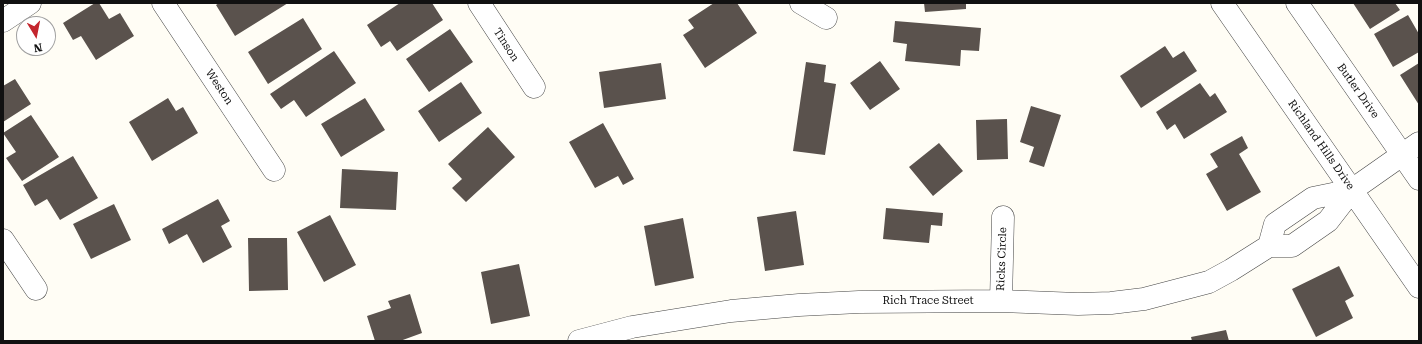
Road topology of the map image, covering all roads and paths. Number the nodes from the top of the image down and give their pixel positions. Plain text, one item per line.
1 (30, 3) edge
2 (163, 3) edge
3 (479, 3) edge
4 (801, 3) edge
5 (1222, 3) edge
6 (1297, 3) edge
7 (826, 18) dead end
8 (3, 21) edge
9 (534, 87) dead end
10 (1411, 149) edge
11 (274, 170) dead end
12 (1419, 179) edge
13 (1352, 190) junction
14 (1003, 217) dead end
15 (3, 240) edge
16 (1419, 287) edge
17 (36, 289) dead end
18 (1001, 301) junction
19 (579, 341) edge

1 - 8 street
2 - 11 street, Weston
3 - 9 street, Tinson
4 - 7 street
5 - 13 street, Richland Hills Drive
6 - 10 street, Butler Drive
10 - 12 street, Butler Drive
10 - 13 street, Rich Trace Street
13 - 16 street, Richland Hills Drive
13 - 18 street, Rich Trace Street
14 - 18 street, Ricks Circle
15 - 17 street
18 - 19 street, Rich Trace Street

